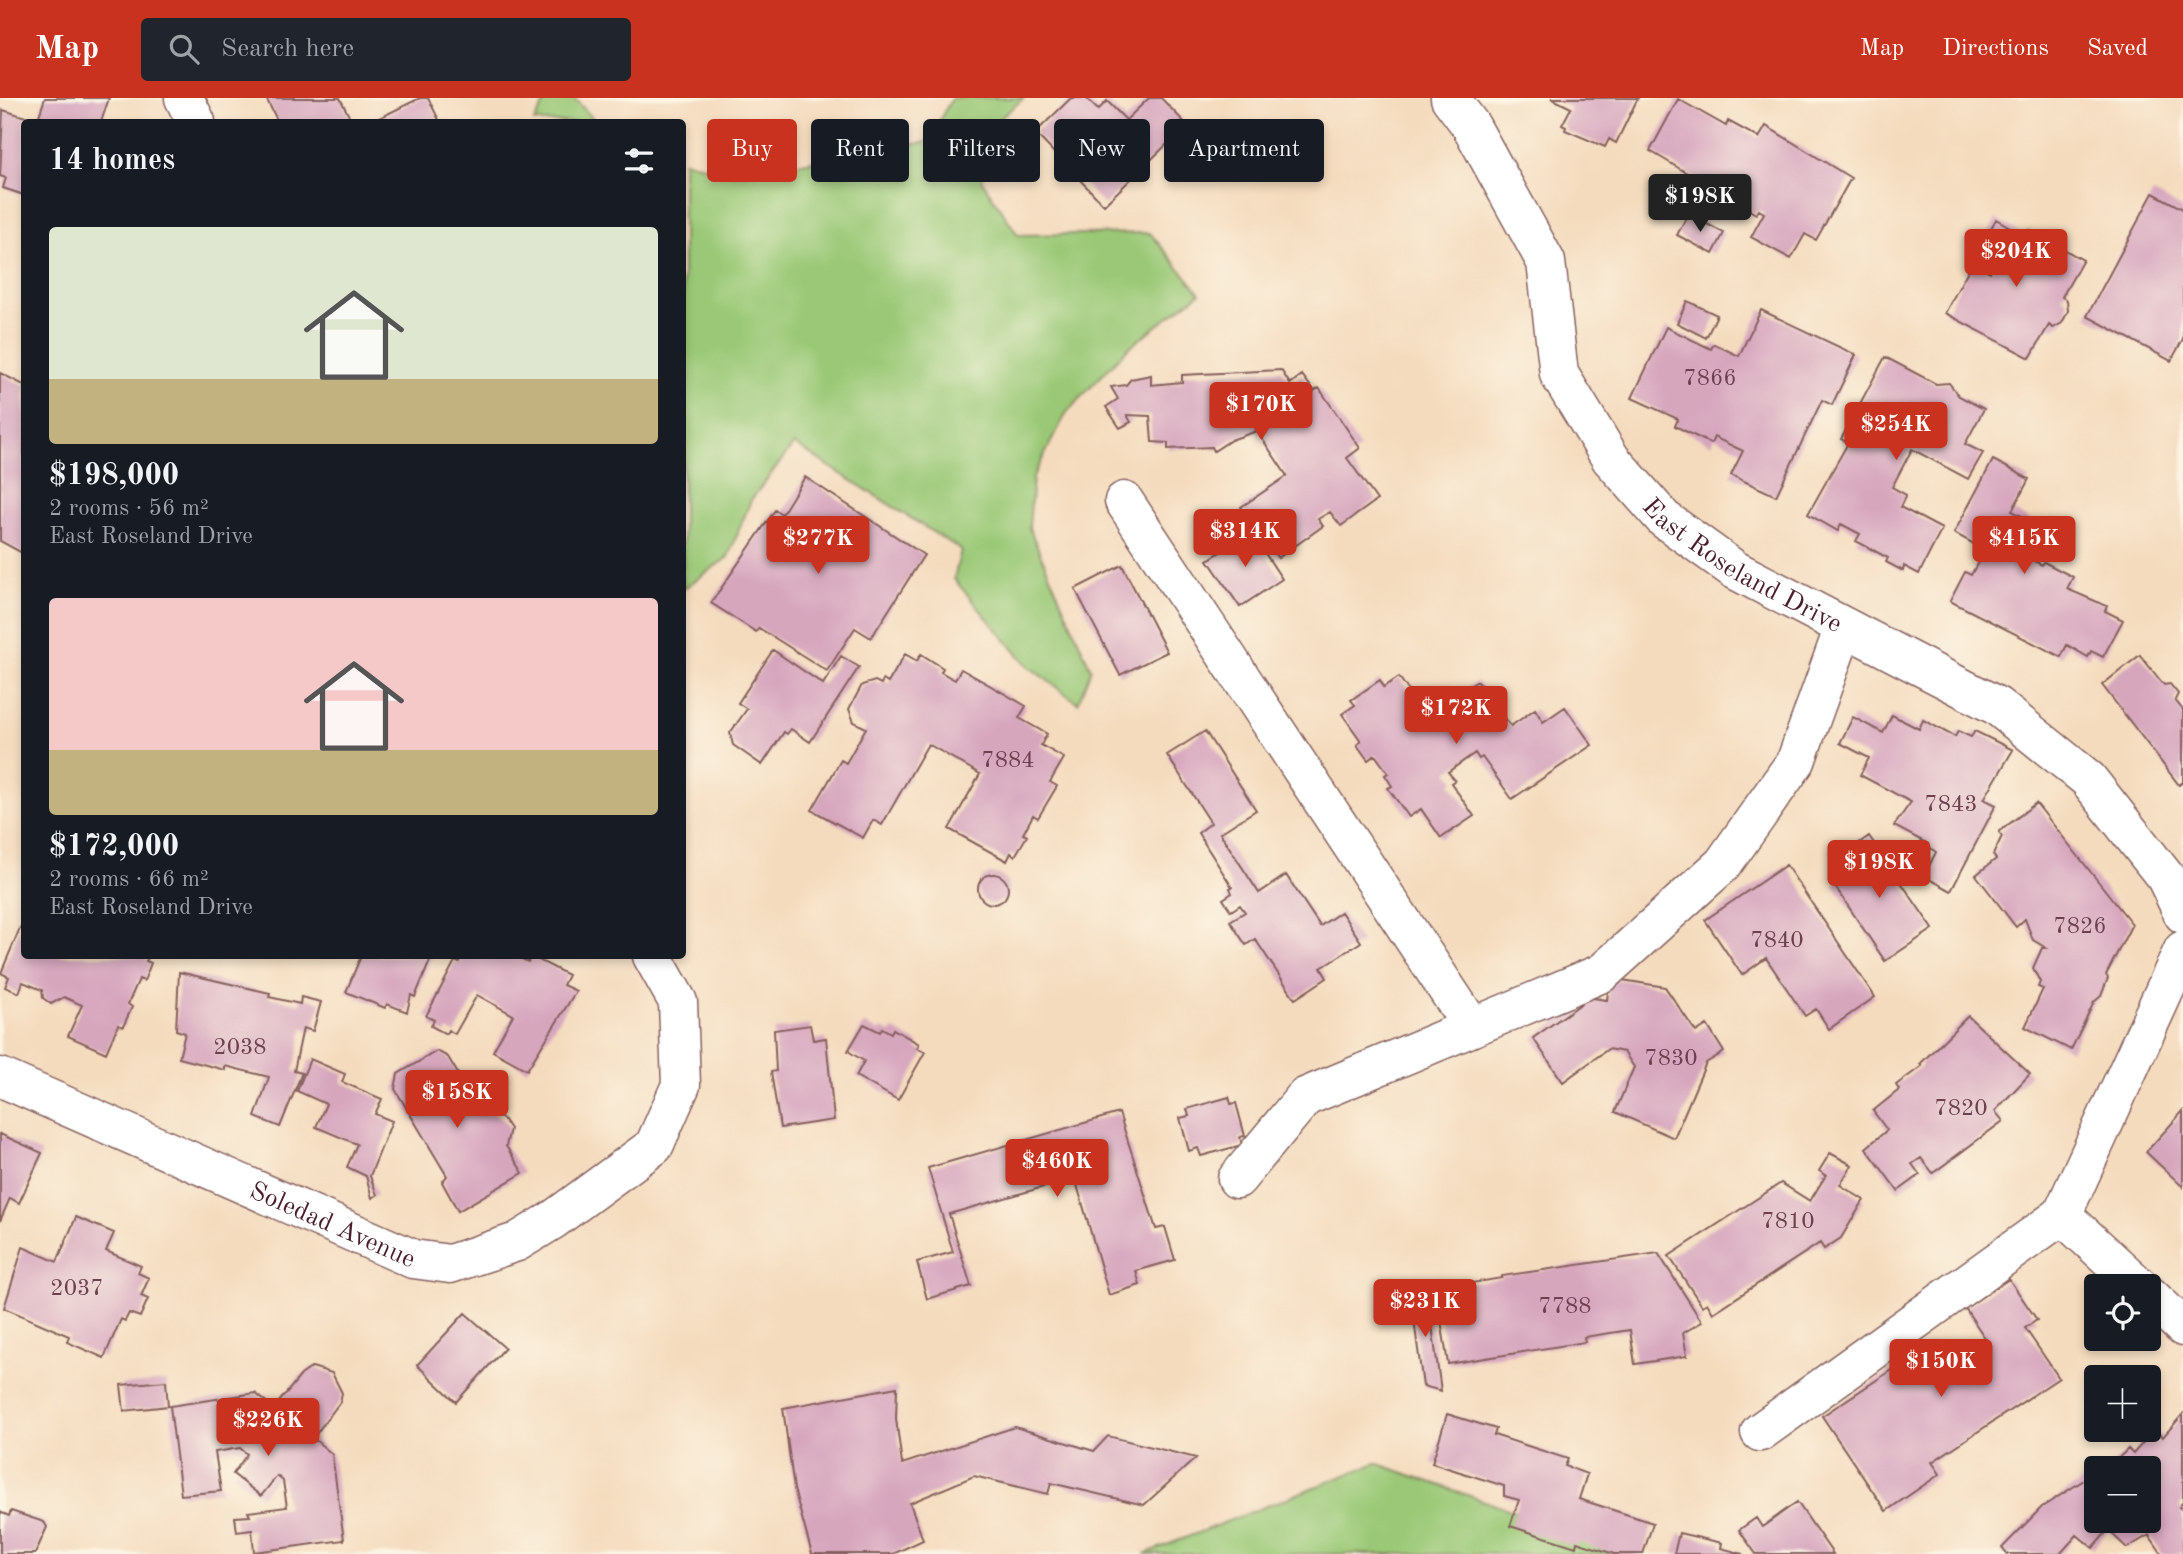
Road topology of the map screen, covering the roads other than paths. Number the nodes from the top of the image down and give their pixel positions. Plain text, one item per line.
1 (184, 98) edge
2 (1450, 98) edge
3 (194, 119) edge
4 (1124, 500) dead end
5 (1844, 627) junction
6 (2183, 914) edge
7 (2183, 950) edge
8 (654, 959) edge
9 (1472, 1027) junction
10 (0, 1077) edge
11 (1237, 1179) dead end
12 (2062, 1215) junction
13 (2126, 1274) edge
14 (2161, 1306) edge
15 (2183, 1326) edge
16 (1760, 1432) dead end

1 - 3 street
2 - 5 street, East Roseland Drive
4 - 9 street
5 - 6 street, East Roseland Drive
5 - 9 street
7 - 12 street
8 - 10 street, Soledad Avenue
9 - 11 street
12 - 13 street
12 - 16 street
14 - 15 street

